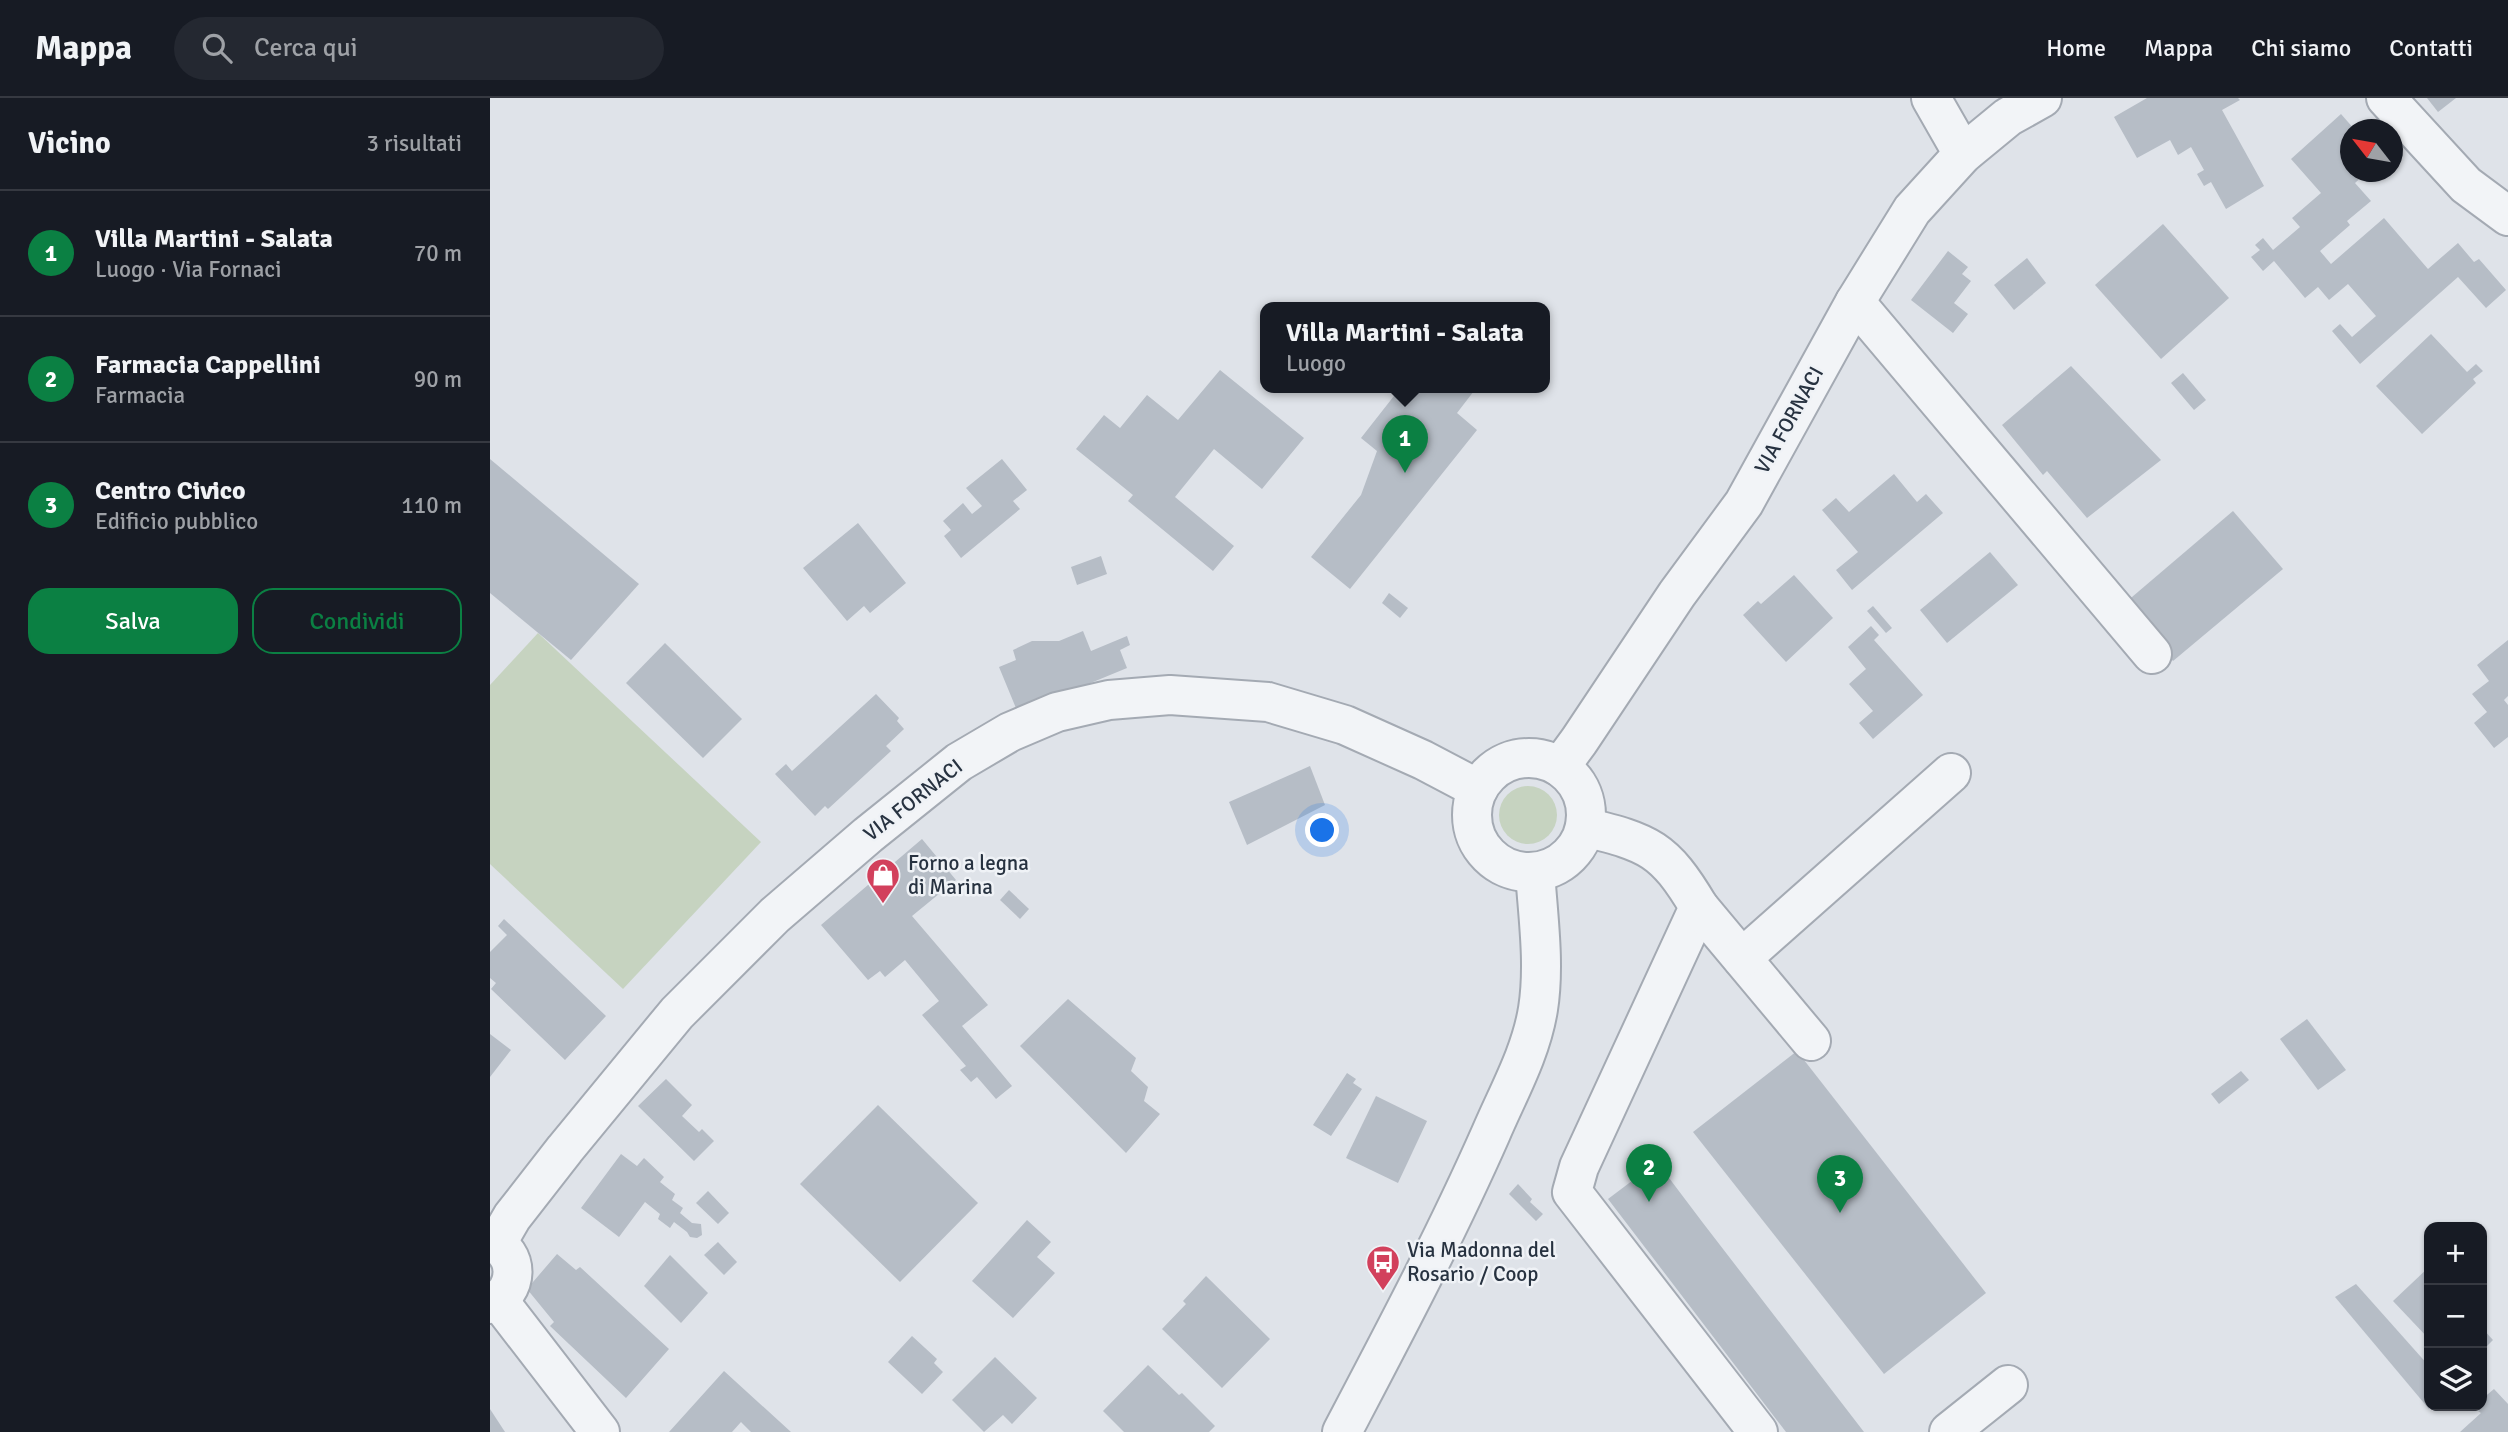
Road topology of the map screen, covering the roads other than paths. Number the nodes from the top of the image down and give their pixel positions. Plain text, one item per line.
1 (1931, 98) edge
2 (2042, 98) edge
3 (2386, 98) edge
4 (1963, 155) junction
5 (2508, 216) edge
6 (1855, 302) junction
7 (2152, 654) dead end
8 (1560, 767) junction
9 (1951, 773) dead end
10 (1478, 789) junction
11 (1585, 827) junction
12 (1535, 872) junction
13 (1699, 907) junction
14 (1742, 958) junction
15 (1811, 1041) dead end
16 (493, 1242) edge
17 (494, 1303) edge
18 (2008, 1385) dead end
19 (600, 1432) edge
20 (1342, 1432) edge
21 (1758, 1432) edge
22 (1949, 1432) edge

1 - 4 street
2 - 4 street, VIA FORNACI
3 - 5 street
4 - 6 street, VIA FORNACI
6 - 7 street
6 - 8 street, VIA FORNACI
8 - 10 street
8 - 11 street
9 - 14 street
10 - 12 street
10 - 16 street, VIA FORNACI
11 - 12 street
11 - 13 street
12 - 20 street
13 - 14 street
13 - 21 street
14 - 15 street
16 - 17 street, VIA FORNACI
17 - 19 street, VIA FORNACI
18 - 22 street

